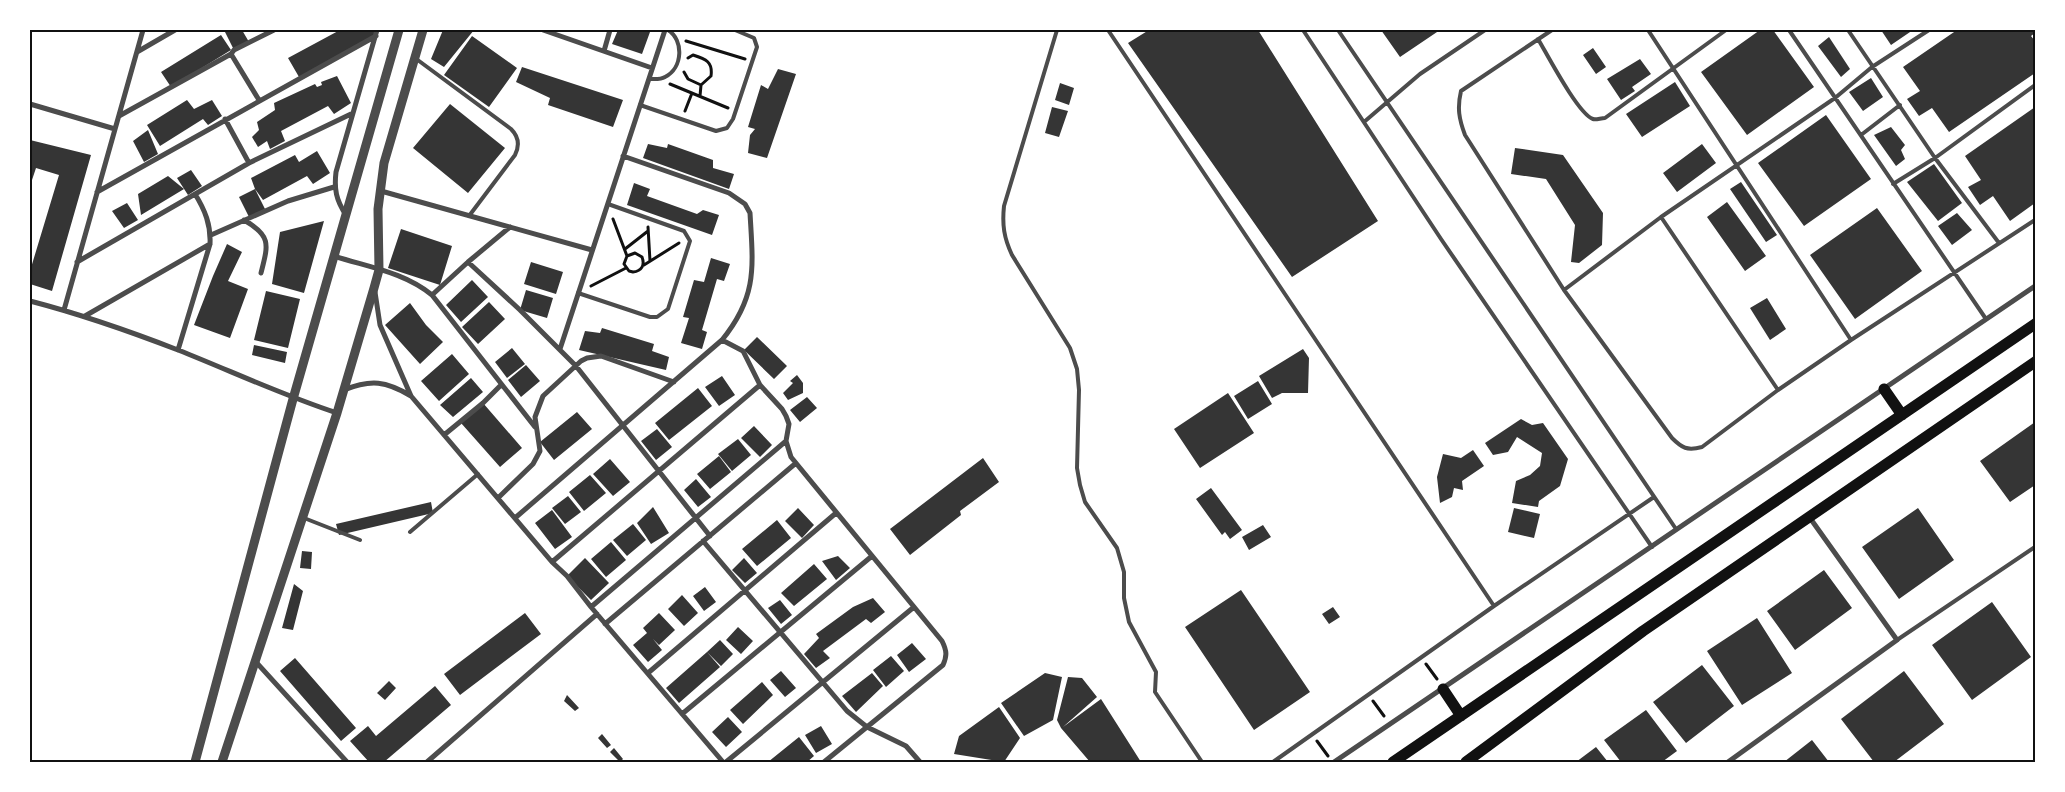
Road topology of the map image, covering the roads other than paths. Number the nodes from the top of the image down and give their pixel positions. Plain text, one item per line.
1 (143, 30) edge
2 (176, 30) edge
3 (274, 30) edge
4 (399, 30) edge
5 (423, 30) edge
6 (543, 30) edge
7 (610, 30) edge
8 (666, 30) edge
9 (735, 30) edge
10 (1057, 30) edge
11 (1108, 30) edge
12 (1303, 30) edge
13 (1338, 30) edge
14 (1485, 30) edge
15 (1552, 30) edge
16 (1648, 30) edge
17 (1726, 30) edge
18 (1789, 30) edge
19 (1848, 30) edge
20 (1929, 30) edge
21 (377, 33) edge
22 (1538, 39) junction
23 (604, 51) junction
24 (137, 52) junction
25 (231, 54) junction
26 (415, 58) junction
27 (1872, 66) junction
28 (652, 68) junction
29 (1672, 68) junction
30 (649, 79) junction
31 (2035, 85) edge
32 (1835, 98) junction
33 (259, 100) junction
34 (30, 104) edge
35 (1387, 104) junction
36 (640, 105) junction
37 (1900, 105) junction
38 (351, 114) junction
39 (119, 116) junction
40 (225, 119) junction
41 (1364, 122) junction
42 (115, 128) junction
43 (1861, 136) junction
44 (623, 156) junction
45 (1935, 158) junction
46 (249, 163) junction
47 (1737, 164) junction
48 (1894, 184) junction
49 (334, 187) junction
50 (380, 191) junction
51 (97, 192) junction
52 (195, 194) junction
53 (608, 204) junction
54 (346, 215) junction
55 (469, 216) junction
56 (1661, 217) junction
57 (244, 220) junction
58 (2035, 220) edge
59 (510, 227) junction
60 (211, 235) junction
61 (1999, 243) junction
62 (210, 244) junction
63 (592, 250) junction
64 (334, 256) junction
65 (77, 262) junction
66 (468, 262) junction
67 (379, 270) junction
68 (261, 273) dead end
69 (1954, 273) junction
70 (2035, 286) edge
71 (374, 288) junction
72 (1564, 290) junction
73 (578, 293) junction
74 (432, 295) junction
75 (30, 301) edge
76 (64, 310) junction
77 (85, 316) junction
78 (1986, 319) junction
79 (2035, 324) edge
80 (722, 340) junction
81 (1851, 340) junction
82 (560, 349) junction
83 (178, 350) junction
84 (2035, 363) edge
85 (576, 366) junction
86 (674, 382) junction
87 (501, 385) junction
88 (760, 385) junction
89 (1884, 389) junction
90 (344, 390) junction
91 (1778, 390) junction
92 (412, 396) junction
93 (293, 399) junction
94 (337, 413) junction
95 (1902, 415) junction
96 (623, 426) junction
97 (535, 427) junction
98 (444, 435) junction
99 (786, 441) junction
100 (796, 463) junction
101 (659, 471) junction
102 (478, 474) junction
103 (1654, 497) junction
104 (498, 498) junction
105 (836, 513) junction
106 (1630, 514) junction
107 (302, 517) junction
108 (696, 517) junction
109 (515, 518) junction
110 (1810, 518) junction
111 (1676, 530) junction
112 (410, 532) dead end
113 (710, 536) junction
114 (360, 540) dead end
115 (703, 541) junction
116 (1652, 547) junction
117 (2035, 548) edge
118 (872, 556) junction
119 (552, 562) junction
120 (745, 590) junction
121 (1494, 606) junction
122 (591, 607) junction
123 (914, 607) junction
124 (597, 614) junction
125 (605, 624) junction
126 (780, 632) junction
127 (1897, 640) junction
128 (255, 661) junction
129 (648, 674) junction
130 (824, 682) junction
131 (1443, 689) junction
132 (682, 714) junction
133 (1461, 716) junction
134 (867, 727) junction
135 (196, 762) edge
136 (222, 762) edge
137 (347, 762) edge
138 (427, 762) edge
139 (725, 762) edge
140 (824, 762) edge
141 (920, 762) edge
142 (1202, 762) edge
143 (1272, 762) edge
144 (1333, 762) edge
145 (1393, 762) edge
146 (1466, 762) edge
147 (1728, 762) edge

1 - 24 street
2 - 24 street
3 - 25 street
4 - 54 street
5 - 26 street
6 - 23 street
7 - 23 street
8 - 28 street
8 - 30 lane
9 - 36 lane
10 - 142 lane
11 - 121 lane
12 - 41 lane
13 - 35 lane
14 - 35 lane
15 - 22 lane
16 - 29 lane
17 - 29 lane
18 - 32 lane
19 - 27 lane
20 - 27 lane
21 - 33 street
21 - 38 street
22 - 29 lane
22 - 72 lane
23 - 28 street
24 - 39 street
25 - 33 street
25 - 39 street
26 - 50 street
26 - 55 lane
27 - 32 lane
27 - 37 lane
28 - 30 street
29 - 47 lane
30 - 36 street
31 - 45 lane
32 - 43 lane
32 - 47 lane
33 - 40 street
34 - 42 street
35 - 41 lane
35 - 103 lane
36 - 44 street
37 - 43 lane
37 - 45 lane
38 - 46 street
38 - 49 street
39 - 42 street
40 - 46 street
40 - 51 street
41 - 106 lane
42 - 51 street
43 - 48 lane
44 - 53 street
44 - 80 street
45 - 48 lane
45 - 61 lane
46 - 52 street
47 - 56 lane
47 - 81 lane
48 - 69 lane
49 - 54 street
49 - 57 street
50 - 55 street
50 - 67 street
51 - 65 street
52 - 60 street
52 - 65 street
53 - 63 street
53 - 73 lane
54 - 64 street
55 - 59 street
56 - 72 lane
56 - 91 lane
57 - 60 street
57 - 68 street
58 - 61 lane
59 - 63 street
59 - 66 street
60 - 62 street
61 - 69 lane
62 - 77 street
62 - 83 street
63 - 73 street
64 - 67 street
64 - 93 street
65 - 76 street
66 - 74 street
66 - 82 street
67 - 71 street
67 - 74 street
69 - 78 lane
69 - 81 lane
70 - 78 street
71 - 90 street
71 - 92 street
72 - 91 lane
73 - 82 street
74 - 87 street
75 - 76 street
76 - 77 street
77 - 83 street
78 - 89 street
79 - 95 main road
80 - 86 street
80 - 88 street
81 - 91 lane
82 - 85 street
83 - 93 street
84 - 110 main road
85 - 86 street
85 - 96 street
85 - 97 street
86 - 96 street
87 - 97 street
87 - 98 street
88 - 99 street
88 - 101 street
89 - 95 main road
89 - 111 street
90 - 92 street
90 - 94 street
92 - 98 street
93 - 94 street
93 - 135 street
94 - 107 street
95 - 133 main road
96 - 101 street
96 - 109 street
97 - 104 street
98 - 102 street
99 - 100 street
99 - 108 street
100 - 105 street
100 - 113 street
101 - 108 street
101 - 119 street
102 - 104 street
102 - 112 lane
103 - 106 lane
103 - 111 lane
104 - 109 street
105 - 118 street
105 - 120 street
106 - 116 lane
106 - 121 lane
107 - 114 lane
107 - 128 street
108 - 113 street
108 - 122 street
109 - 119 street
110 - 127 street
110 - 146 main road
111 - 116 street
113 - 115 street
115 - 120 street
115 - 125 street
116 - 131 street
117 - 127 lane
118 - 123 street
118 - 126 street
119 - 122 street
120 - 126 street
120 - 129 street
121 - 143 lane
122 - 124 street
123 - 130 street
123 - 134 street
124 - 125 street
124 - 138 street
125 - 129 street
126 - 130 street
126 - 132 street
127 - 147 street
128 - 136 street
128 - 137 street
129 - 132 street
130 - 134 street
130 - 139 street
131 - 133 main road
131 - 144 street
132 - 139 street
133 - 145 main road
134 - 140 street
134 - 141 street

